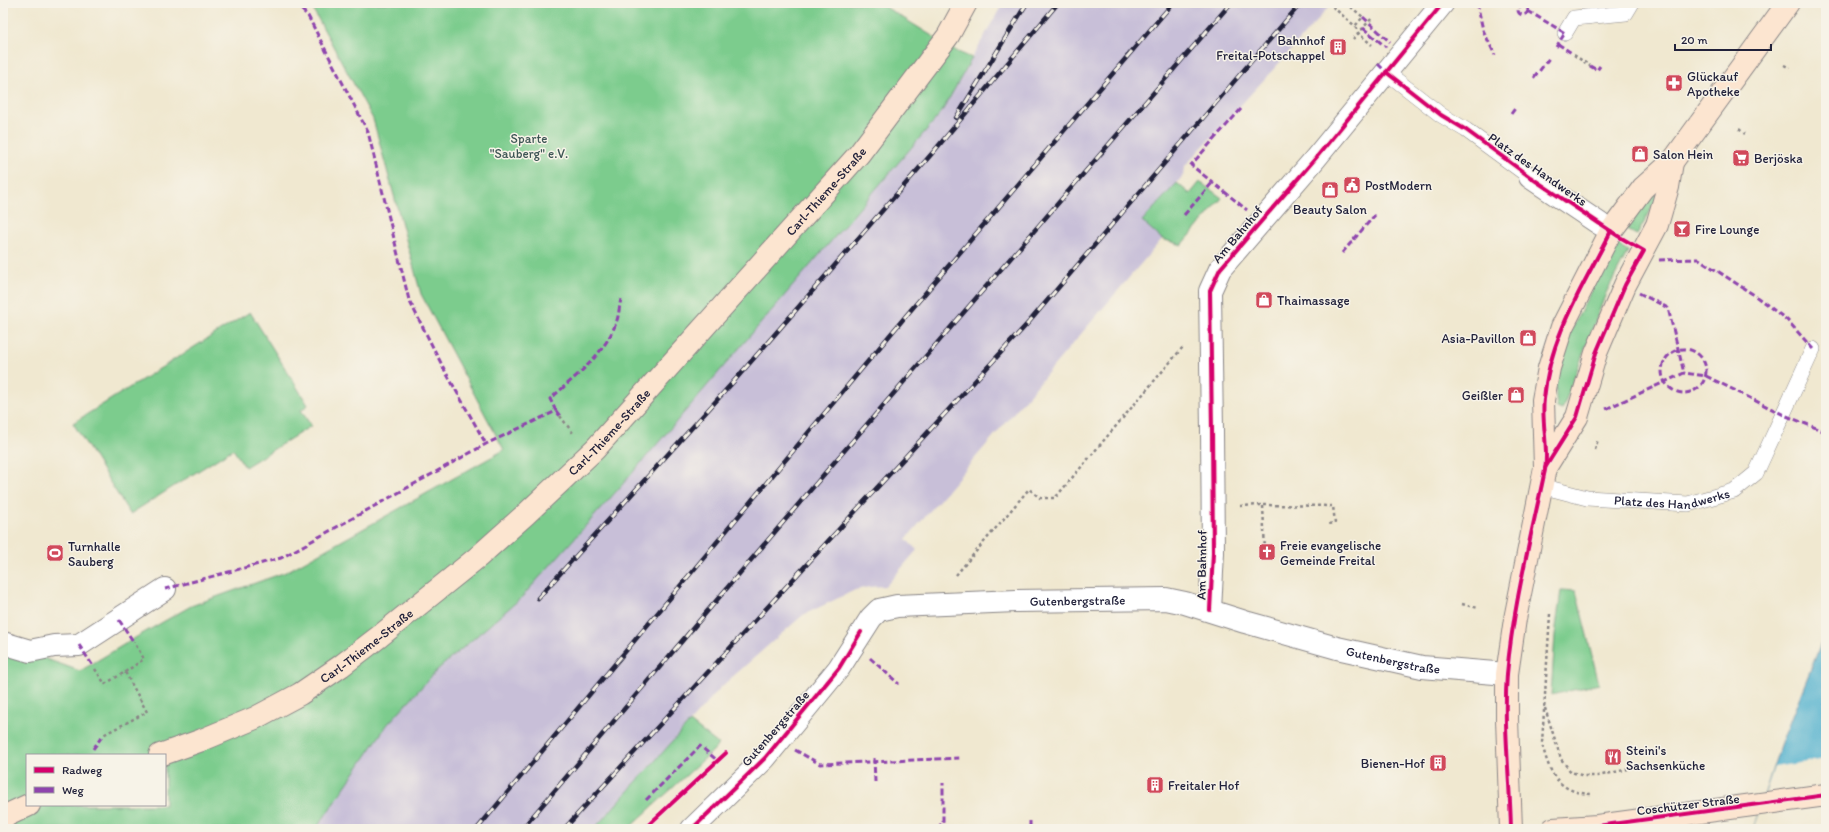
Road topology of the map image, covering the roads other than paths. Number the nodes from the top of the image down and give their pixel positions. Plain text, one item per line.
1 (966, 3) edge
2 (1443, 3) edge
3 (1632, 3) edge
4 (1788, 3) edge
5 (1565, 33) dead end
6 (1386, 72) junction
7 (1672, 162) junction
8 (1530, 178) joint
9 (1600, 224) dead end
10 (1813, 349) dead end
11 (1543, 477) junction
12 (165, 589) dead end
13 (1210, 610) junction
14 (3, 643) edge
15 (1508, 674) junction
16 (163, 754) edge
17 (1826, 795) edge
18 (27, 806) edge
19 (3, 817) edge
20 (692, 829) edge
21 (1511, 829) edge
22 (1553, 829) edge

1 - 16 street, Carl-Thieme-Straße
2 - 6 street, Am Bahnhof
3 - 5 lane
4 - 7 street
6 - 8 lane, Platz des Handwerks
6 - 13 street, Am Bahnhof
7 - 11 street
7 - 11 street
8 - 9 street, Platz des Handwerks
10 - 11 lane, Platz des Handwerks
11 - 15 street
12 - 14 street
13 - 15 street, Gutenbergstraße
13 - 20 street, Gutenbergstraße
15 - 21 street
17 - 22 street, Coschützer Straße
18 - 19 street

